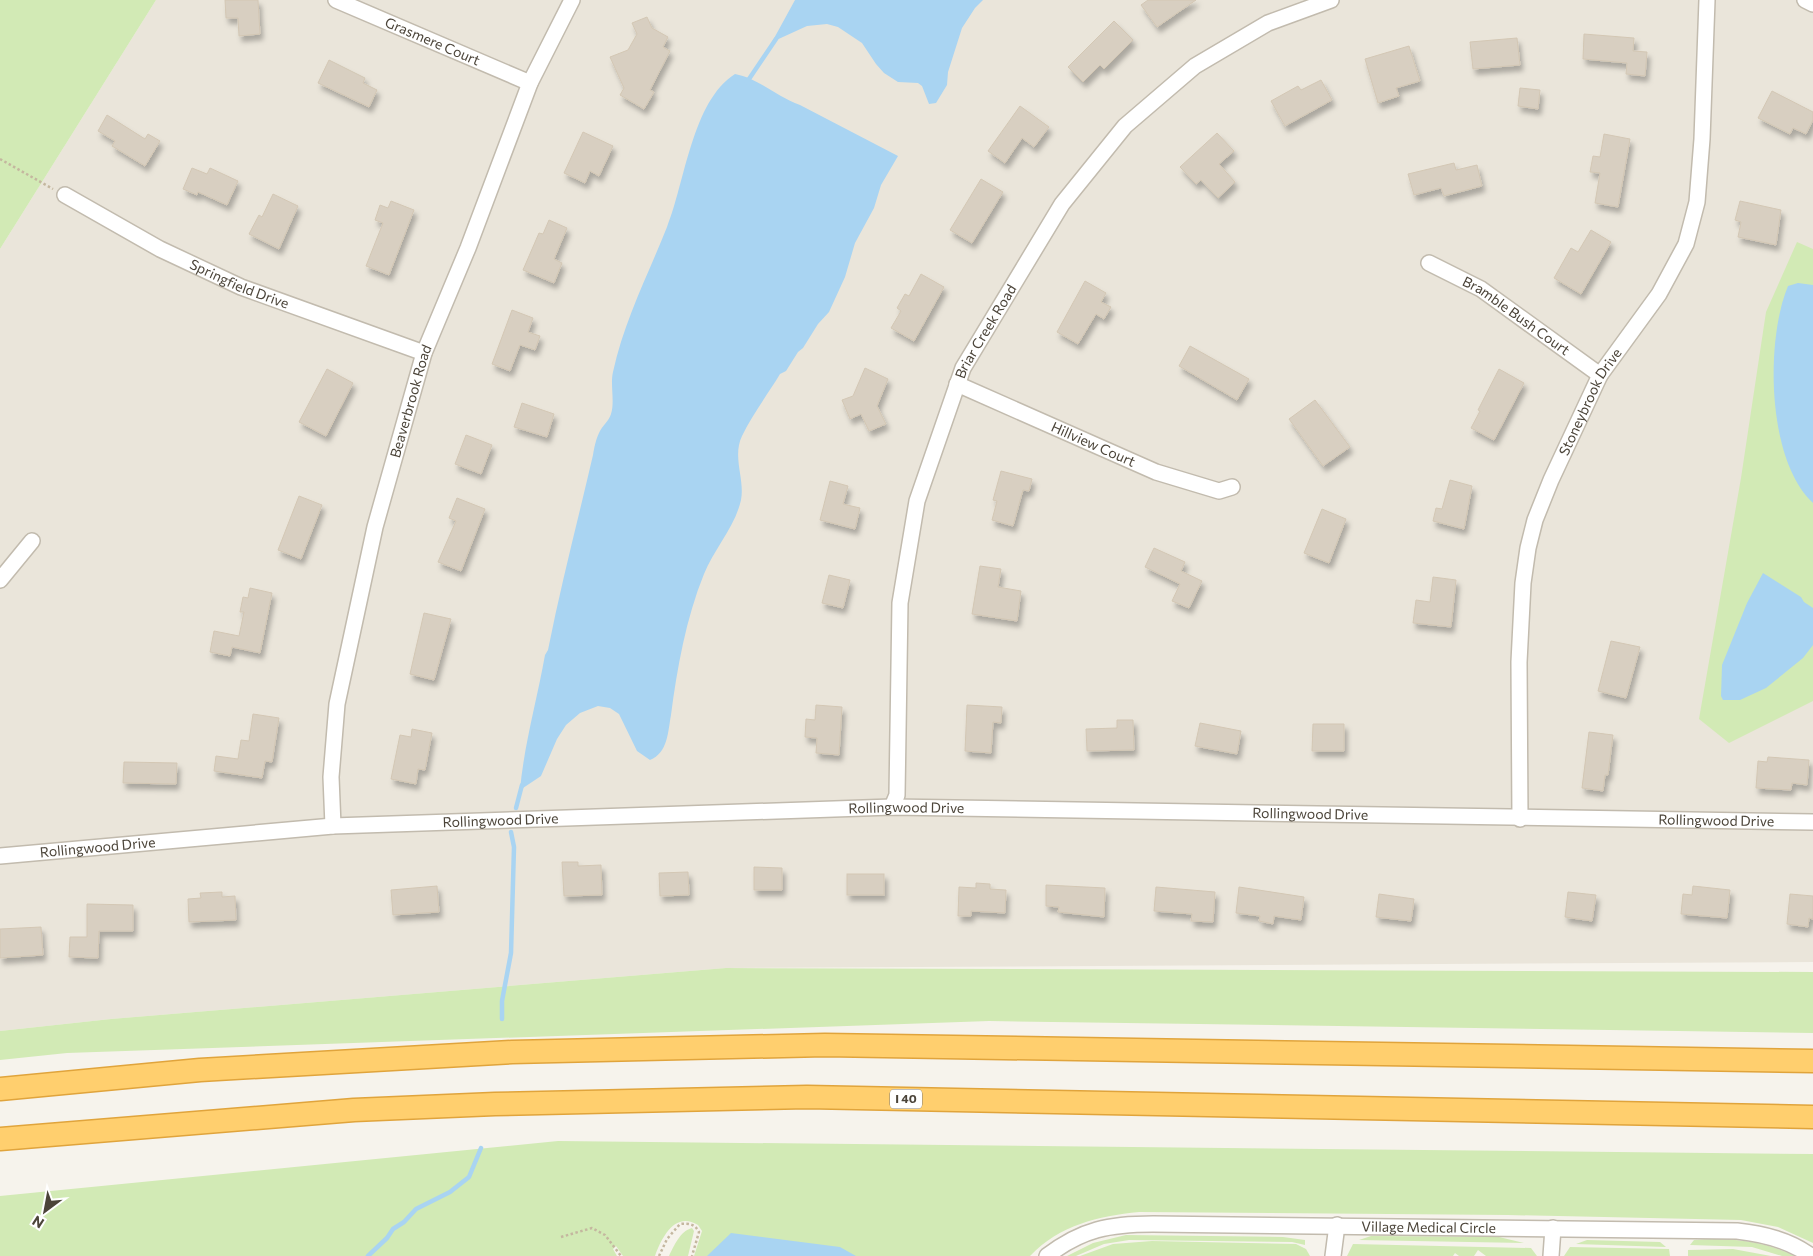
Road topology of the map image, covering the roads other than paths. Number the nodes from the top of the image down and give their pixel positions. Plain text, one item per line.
1 (336, 0) edge
2 (572, 0) edge
3 (1331, 0) edge
4 (1707, 0) edge
5 (1805, 0) edge
6 (1813, 4) edge
7 (530, 83) junction
8 (65, 195) road end
9 (1429, 263) dead end
10 (424, 353) junction
11 (1600, 375) junction
12 (957, 384) junction
13 (1232, 487) dead end
14 (32, 541) dead end
15 (0, 580) edge
16 (892, 807) junction
17 (1520, 818) junction
18 (1813, 822) edge
19 (333, 826) junction
20 (0, 856) edge
21 (1813, 1061) edge
22 (0, 1089) edge
23 (1813, 1117) edge
24 (0, 1139) edge
25 (1337, 1225) junction
26 (1553, 1228) junction
27 (1047, 1256) edge
28 (1332, 1256) edge
29 (1551, 1256) edge
30 (1811, 1256) edge

1 - 7 street, Grasmere Court
2 - 7 street, Beaverbrook Road
3 - 12 street, Briar Creek Road
4 - 11 street, Stoneybrook Drive
5 - 6 street
7 - 10 street, Beaverbrook Road
8 - 10 street, Springfield Drive
9 - 11 street, Bramble Bush Court
10 - 19 street, Beaverbrook Road
11 - 17 street, Stoneybrook Drive
12 - 13 street, Hillview Court
12 - 16 street, Briar Creek Road
14 - 15 street
16 - 17 street, Rollingwood Drive
16 - 19 street, Rollingwood Drive
17 - 18 street, Rollingwood Drive
19 - 20 street, Rollingwood Drive
21 - 22 highway
23 - 24 highway, I 40
25 - 26 street, Village Medical Circle
25 - 27 street, Village Medical Circle
25 - 28 street
26 - 29 street
26 - 30 street, Village Medical Circle

